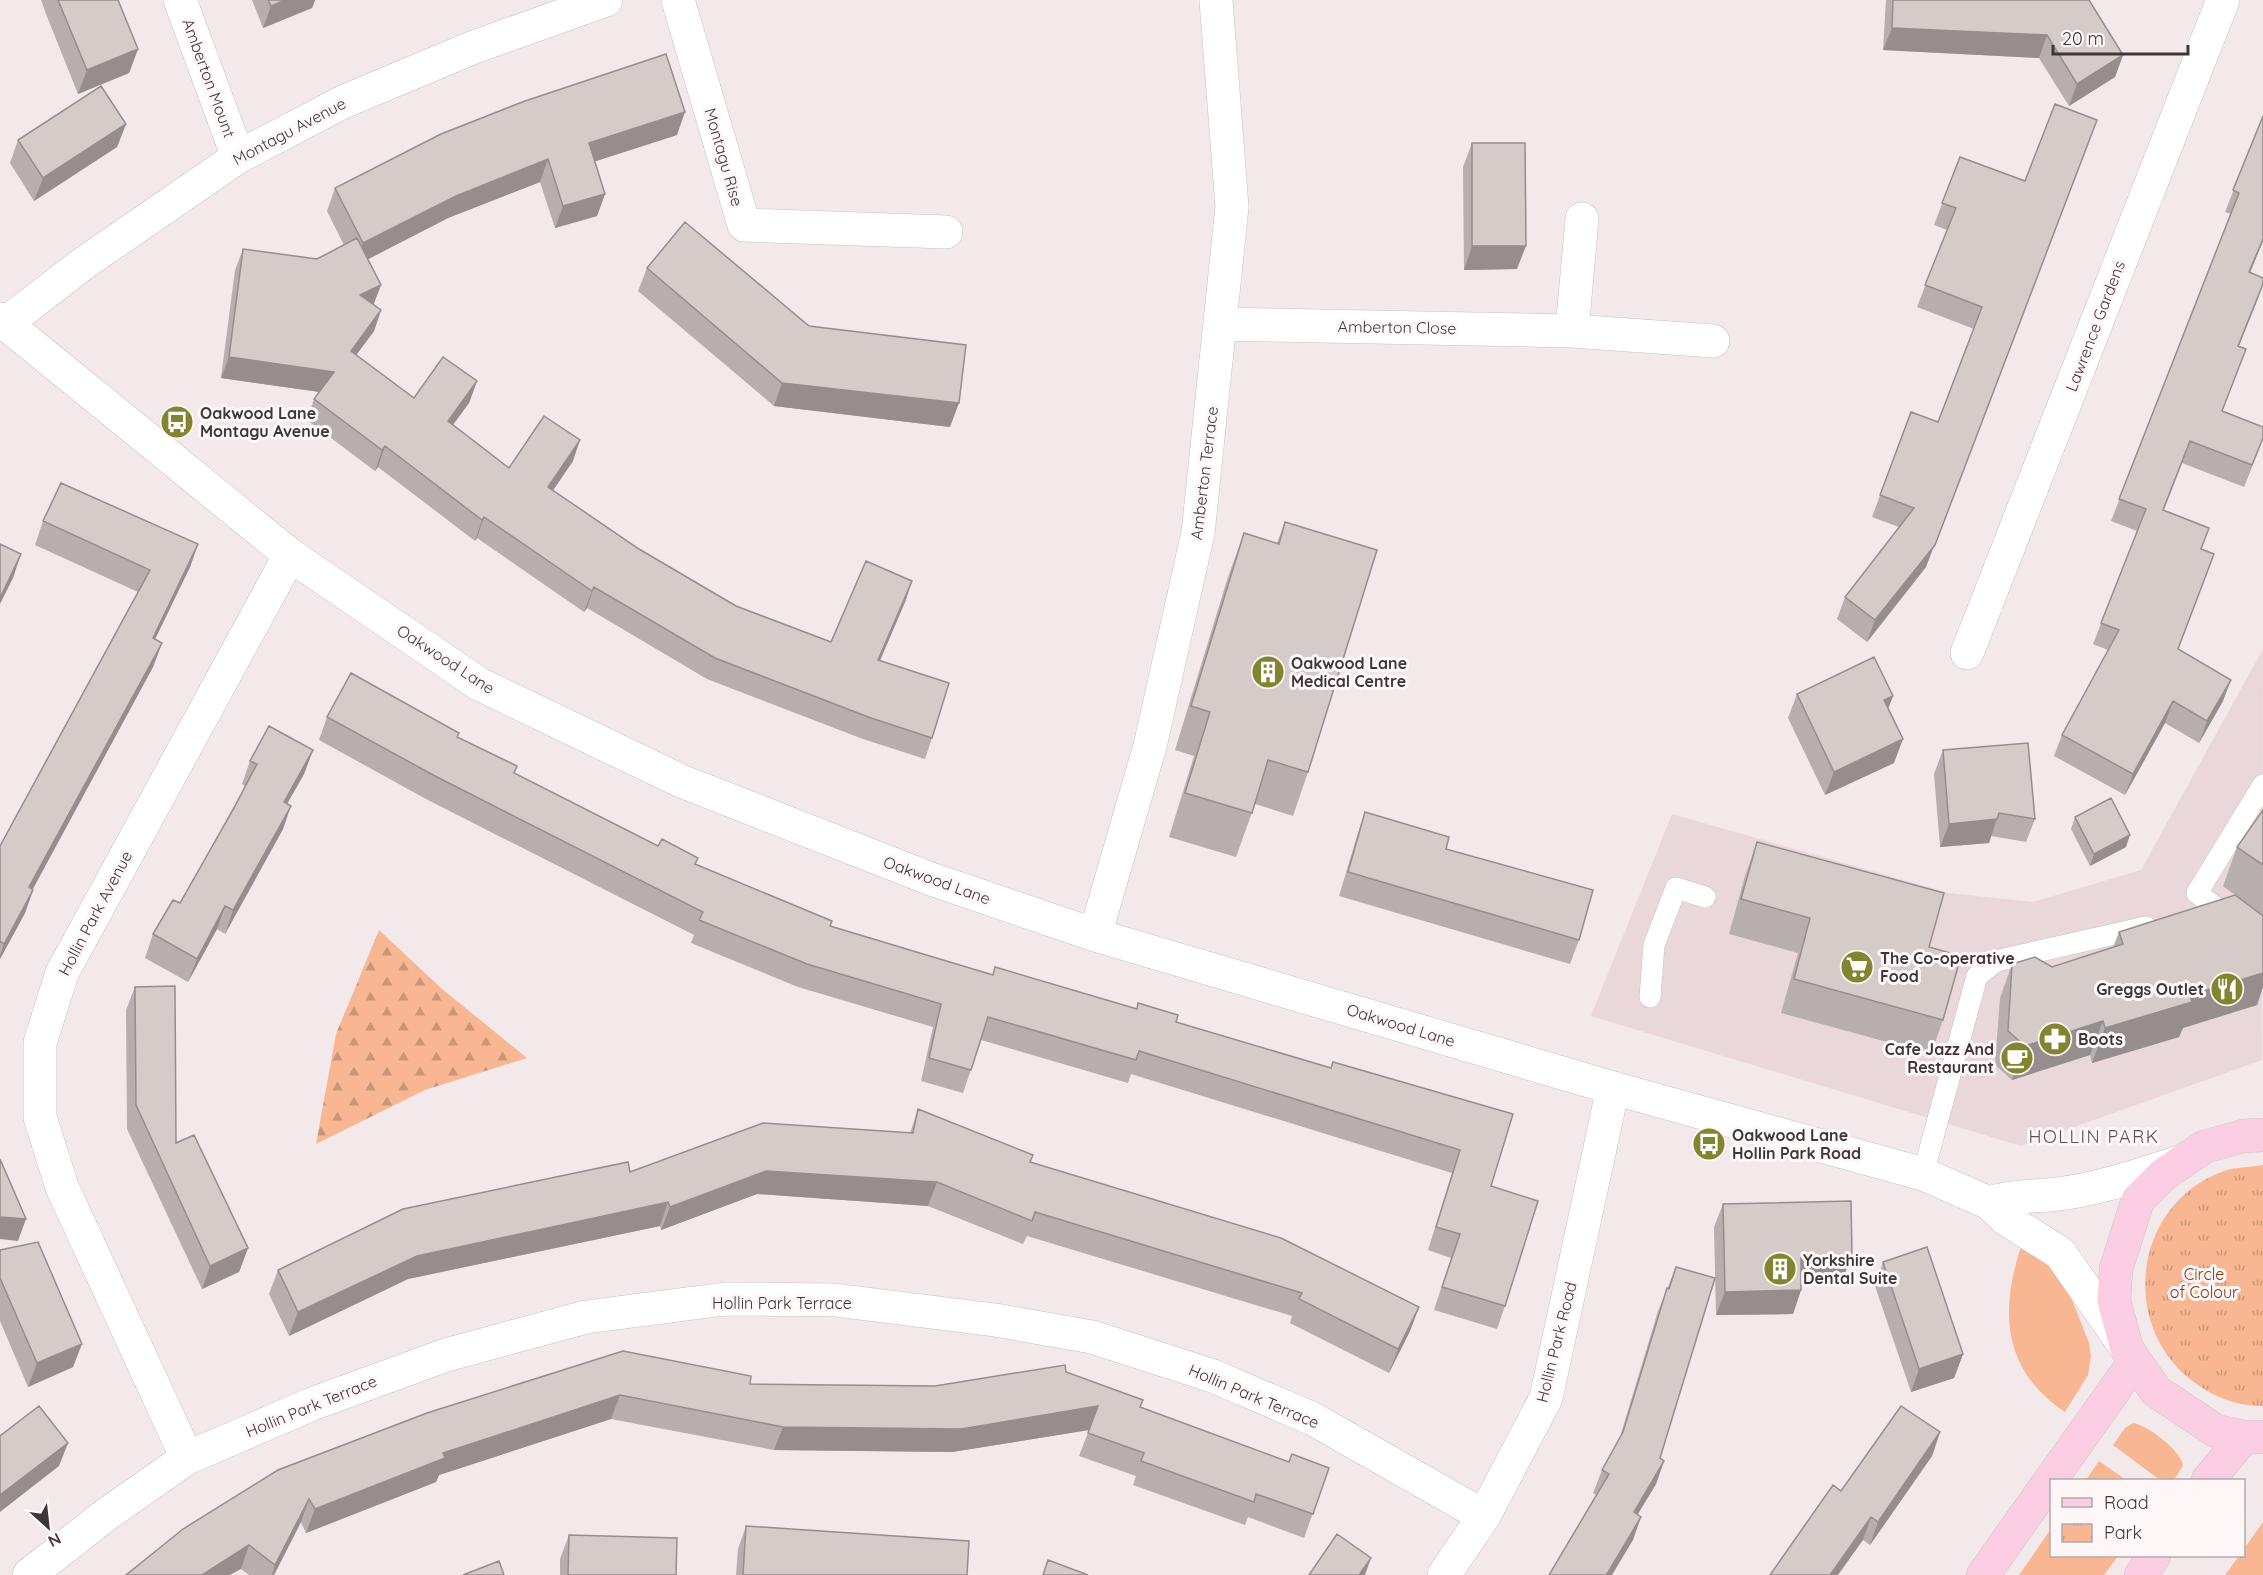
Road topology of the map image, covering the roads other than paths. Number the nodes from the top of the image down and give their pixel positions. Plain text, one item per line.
1 (180, 0) edge
2 (606, 0) edge
3 (678, 0) edge
4 (1216, 0) edge
5 (2223, 0) edge
6 (238, 157) junction
7 (1582, 219) dead end
8 (946, 232) dead end
9 (1221, 324) junction
10 (2, 326) edge
11 (1572, 331) junction
12 (1713, 341) dead end
13 (290, 555) junction
14 (1967, 653) dead end
15 (2263, 785) edge
16 (1705, 897) dead end
17 (2220, 910) junction
18 (2198, 915) edge
19 (2165, 922) edge
20 (1095, 935) junction
21 (2263, 944) edge
22 (1650, 997) dead end
23 (1613, 1088) junction
24 (2263, 1135) edge
25 (2183, 1161) junction
26 (1923, 1174) junction
27 (1989, 1203) junction
28 (2131, 1355) junction
29 (2254, 1437) edge
30 (187, 1458) junction
31 (2209, 1479) edge
32 (1484, 1516) junction
33 (2153, 1557) edge
34 (29, 1575) edge
35 (1444, 1575) edge
36 (1983, 1575) edge
37 (2141, 1575) edge

1 - 6 street, Amberton Mount
2 - 6 street, Montagu Avenue
3 - 8 street, Montagu Rise
4 - 9 street, Amberton Terrace
5 - 14 street, Lawrence Gardens
6 - 10 street, Montagu Avenue
7 - 11 street
9 - 11 street, Amberton Close
9 - 20 street, Amberton Terrace
10 - 13 street, Oakwood Lane
11 - 12 street, Amberton Close
13 - 20 street, Oakwood Lane
13 - 30 street, Hollin Park Avenue
15 - 17 lane
16 - 22 lane
17 - 18 lane
17 - 21 lane
19 - 26 lane
20 - 23 street, Oakwood Lane
23 - 26 street, Oakwood Lane
23 - 32 street, Hollin Park Road
24 - 25 main road
25 - 27 street
25 - 28 main road
26 - 27 street, Oakwood Lane
27 - 28 street, Oakwood Lane
28 - 29 main road
28 - 36 main road
29 - 31 main road
30 - 32 street, Hollin Park Terrace
30 - 34 street, Hollin Park Terrace
32 - 35 street, Hollin Park Road
33 - 37 main road

